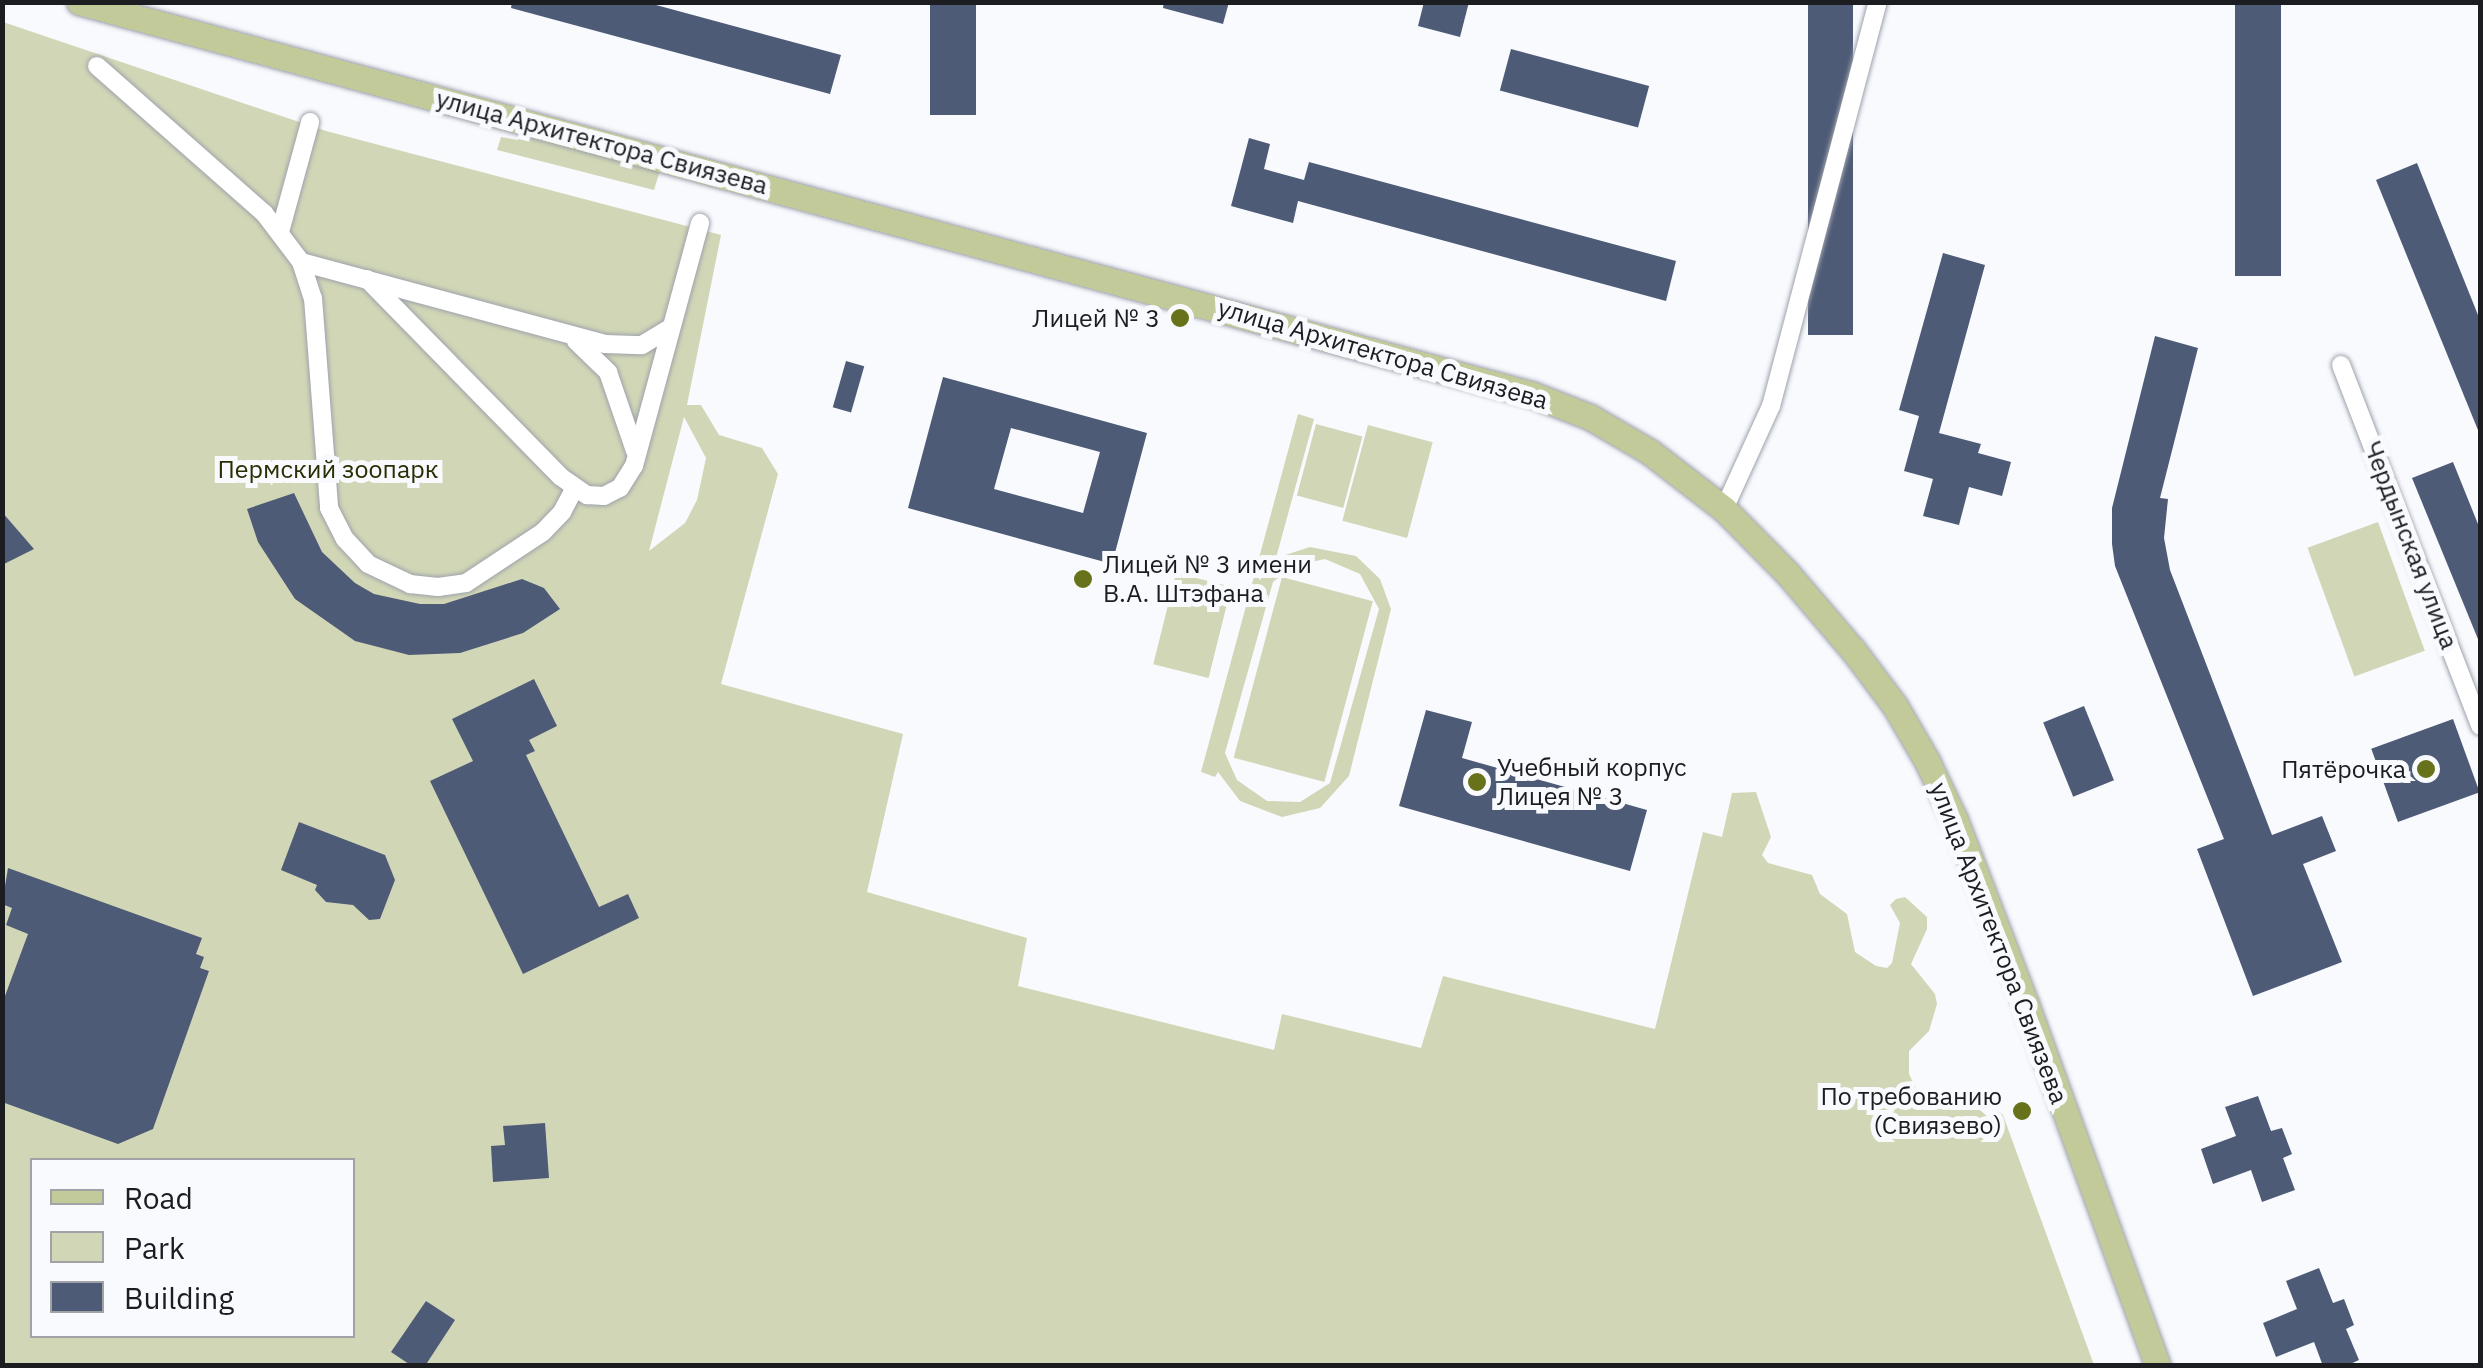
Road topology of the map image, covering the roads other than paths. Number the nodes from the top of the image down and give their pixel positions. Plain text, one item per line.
1 (78, 2) edge
2 (1878, 2) edge
3 (97, 66) dead end
4 (310, 122) dead end
5 (700, 223) dead end
6 (280, 232) junction
7 (301, 262) junction
8 (367, 279) junction
9 (669, 328) junction
10 (563, 332) junction
11 (2341, 365) dead end
12 (636, 456) junction
13 (575, 488) junction
14 (1724, 509) junction
15 (2480, 726) edge
16 (2158, 1366) edge

1 - 14 main road, улица Архитектора Свиязева
2 - 14 street
3 - 6 street
4 - 6 street
5 - 9 street
6 - 7 street
7 - 8 street
7 - 13 street
8 - 10 street
8 - 13 street
9 - 10 street
9 - 12 street
10 - 12 street
11 - 15 street, Чердынская улица
12 - 13 street
14 - 16 main road, улица Архитектора Свиязева

